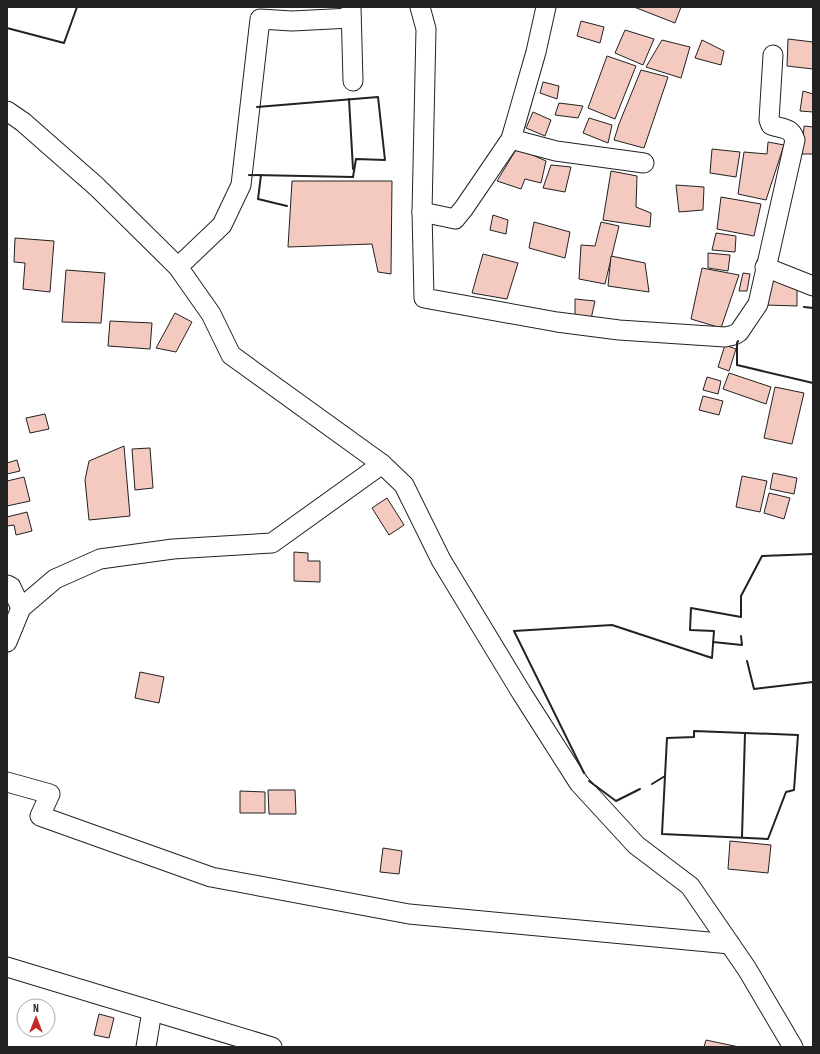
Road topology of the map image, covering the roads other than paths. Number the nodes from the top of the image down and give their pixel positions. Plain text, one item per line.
1 (420, 7) edge
2 (546, 7) edge
3 (351, 12) edge
4 (773, 54) dead end
5 (353, 81) dead end
6 (7, 111) edge
7 (511, 139) junction
8 (644, 163) dead end
9 (422, 212) junction
10 (178, 267) junction
11 (765, 267) junction
12 (813, 286) edge
13 (382, 464) junction
14 (14, 595) edge
15 (7, 642) edge
16 (7, 782) edge
17 (730, 944) junction
18 (7, 967) edge
19 (152, 1011) junction
20 (146, 1047) edge
21 (272, 1047) edge
22 (793, 1047) edge

1 - 9 street
2 - 7 street
3 - 5 street
3 - 10 street
4 - 11 street
6 - 10 street
7 - 8 street
7 - 9 street
9 - 11 street
10 - 13 street
11 - 12 street
13 - 14 street
13 - 17 street
14 - 15 street
16 - 17 street
17 - 22 street
18 - 19 street
19 - 20 street
19 - 21 street

